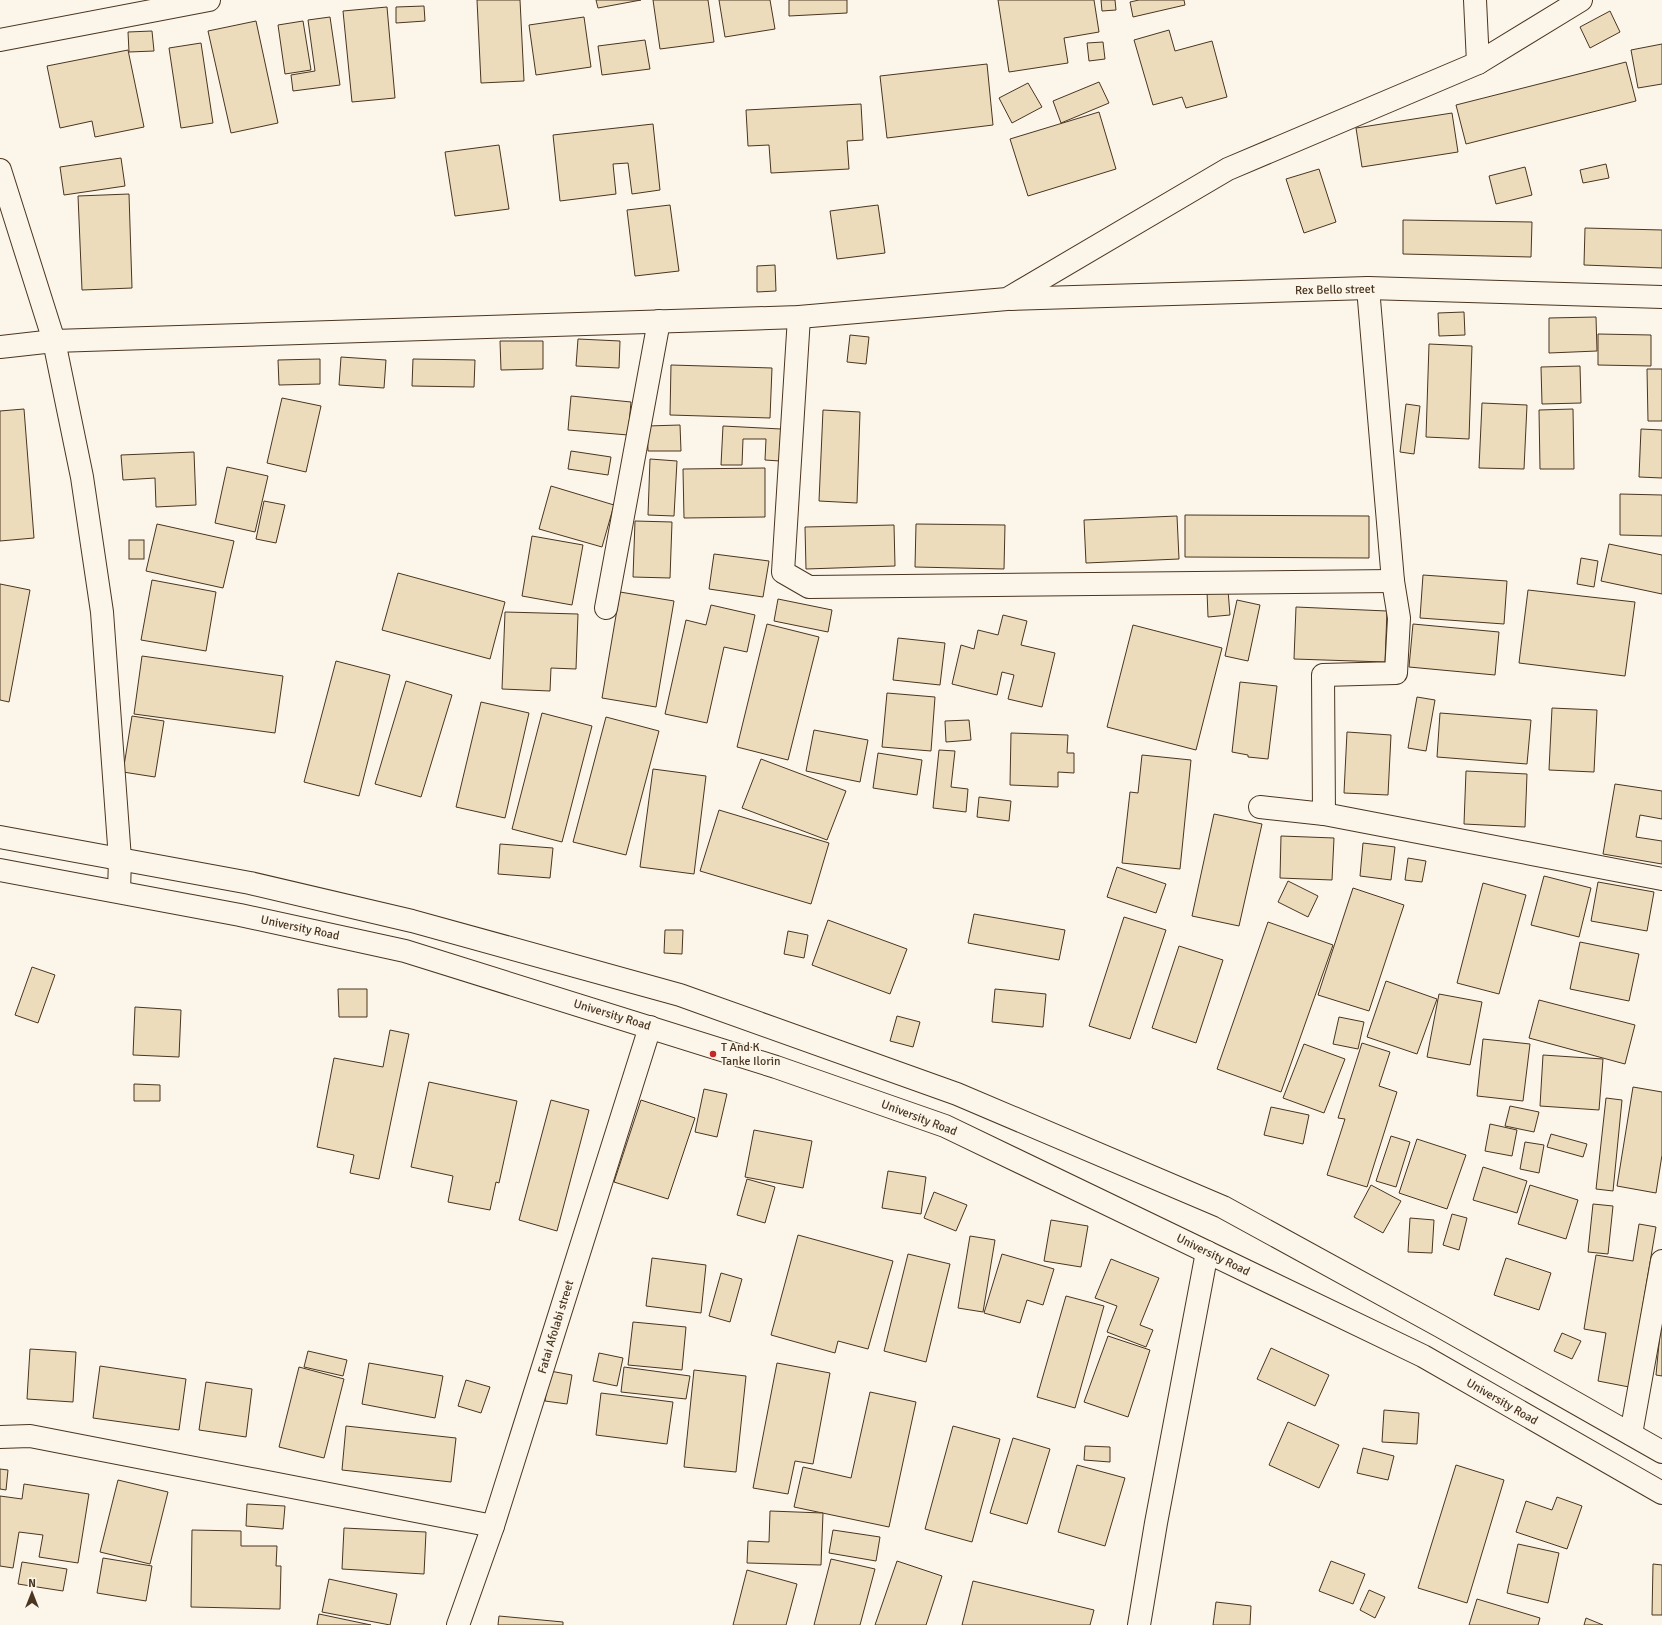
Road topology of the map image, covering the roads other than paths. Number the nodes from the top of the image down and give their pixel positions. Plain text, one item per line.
1 (209, 0) edge
2 (1475, 0) edge
3 (1581, 0) edge
4 (0, 40) edge
5 (1478, 63) junction
6 (0, 170) edge
7 (1368, 288) junction
8 (1662, 297) edge
9 (1008, 299) junction
10 (799, 317) junction
11 (659, 321) junction
12 (54, 341) junction
13 (0, 346) edge
14 (1393, 581) junction
15 (606, 608) dead end
16 (1260, 807) dead end
17 (1324, 814) junction
18 (0, 837) edge
19 (120, 859) junction
20 (0, 870) edge
21 (1662, 879) edge
22 (119, 891) junction
23 (650, 1027) junction
24 (1207, 1252) junction
25 (1662, 1261) edge
26 (1630, 1434) junction
27 (0, 1437) edge
28 (1662, 1452) edge
29 (1662, 1493) edge
30 (493, 1526) junction
31 (458, 1625) edge
32 (1139, 1625) edge

1 - 4 street
2 - 5 street
3 - 5 street
5 - 9 street
6 - 12 street
7 - 8 street, Rex Bello street
7 - 9 street, Rex Bello street
7 - 14 street
9 - 10 street, Rex Bello street
10 - 11 street, Rex Bello street
10 - 14 street
11 - 12 street, Rex Bello street
11 - 15 street
12 - 13 street, Rex Bello street
12 - 19 street
14 - 17 street
16 - 17 street
17 - 21 street
18 - 19 street
19 - 22 street
19 - 26 street
20 - 22 street, University Road
22 - 23 street, University Road
23 - 24 street, University Road
23 - 30 street, Fatai Afolabi street
24 - 29 street, University Road
24 - 32 street
25 - 26 street
26 - 28 street
27 - 30 street
30 - 31 street, Fatai Afolabi street

